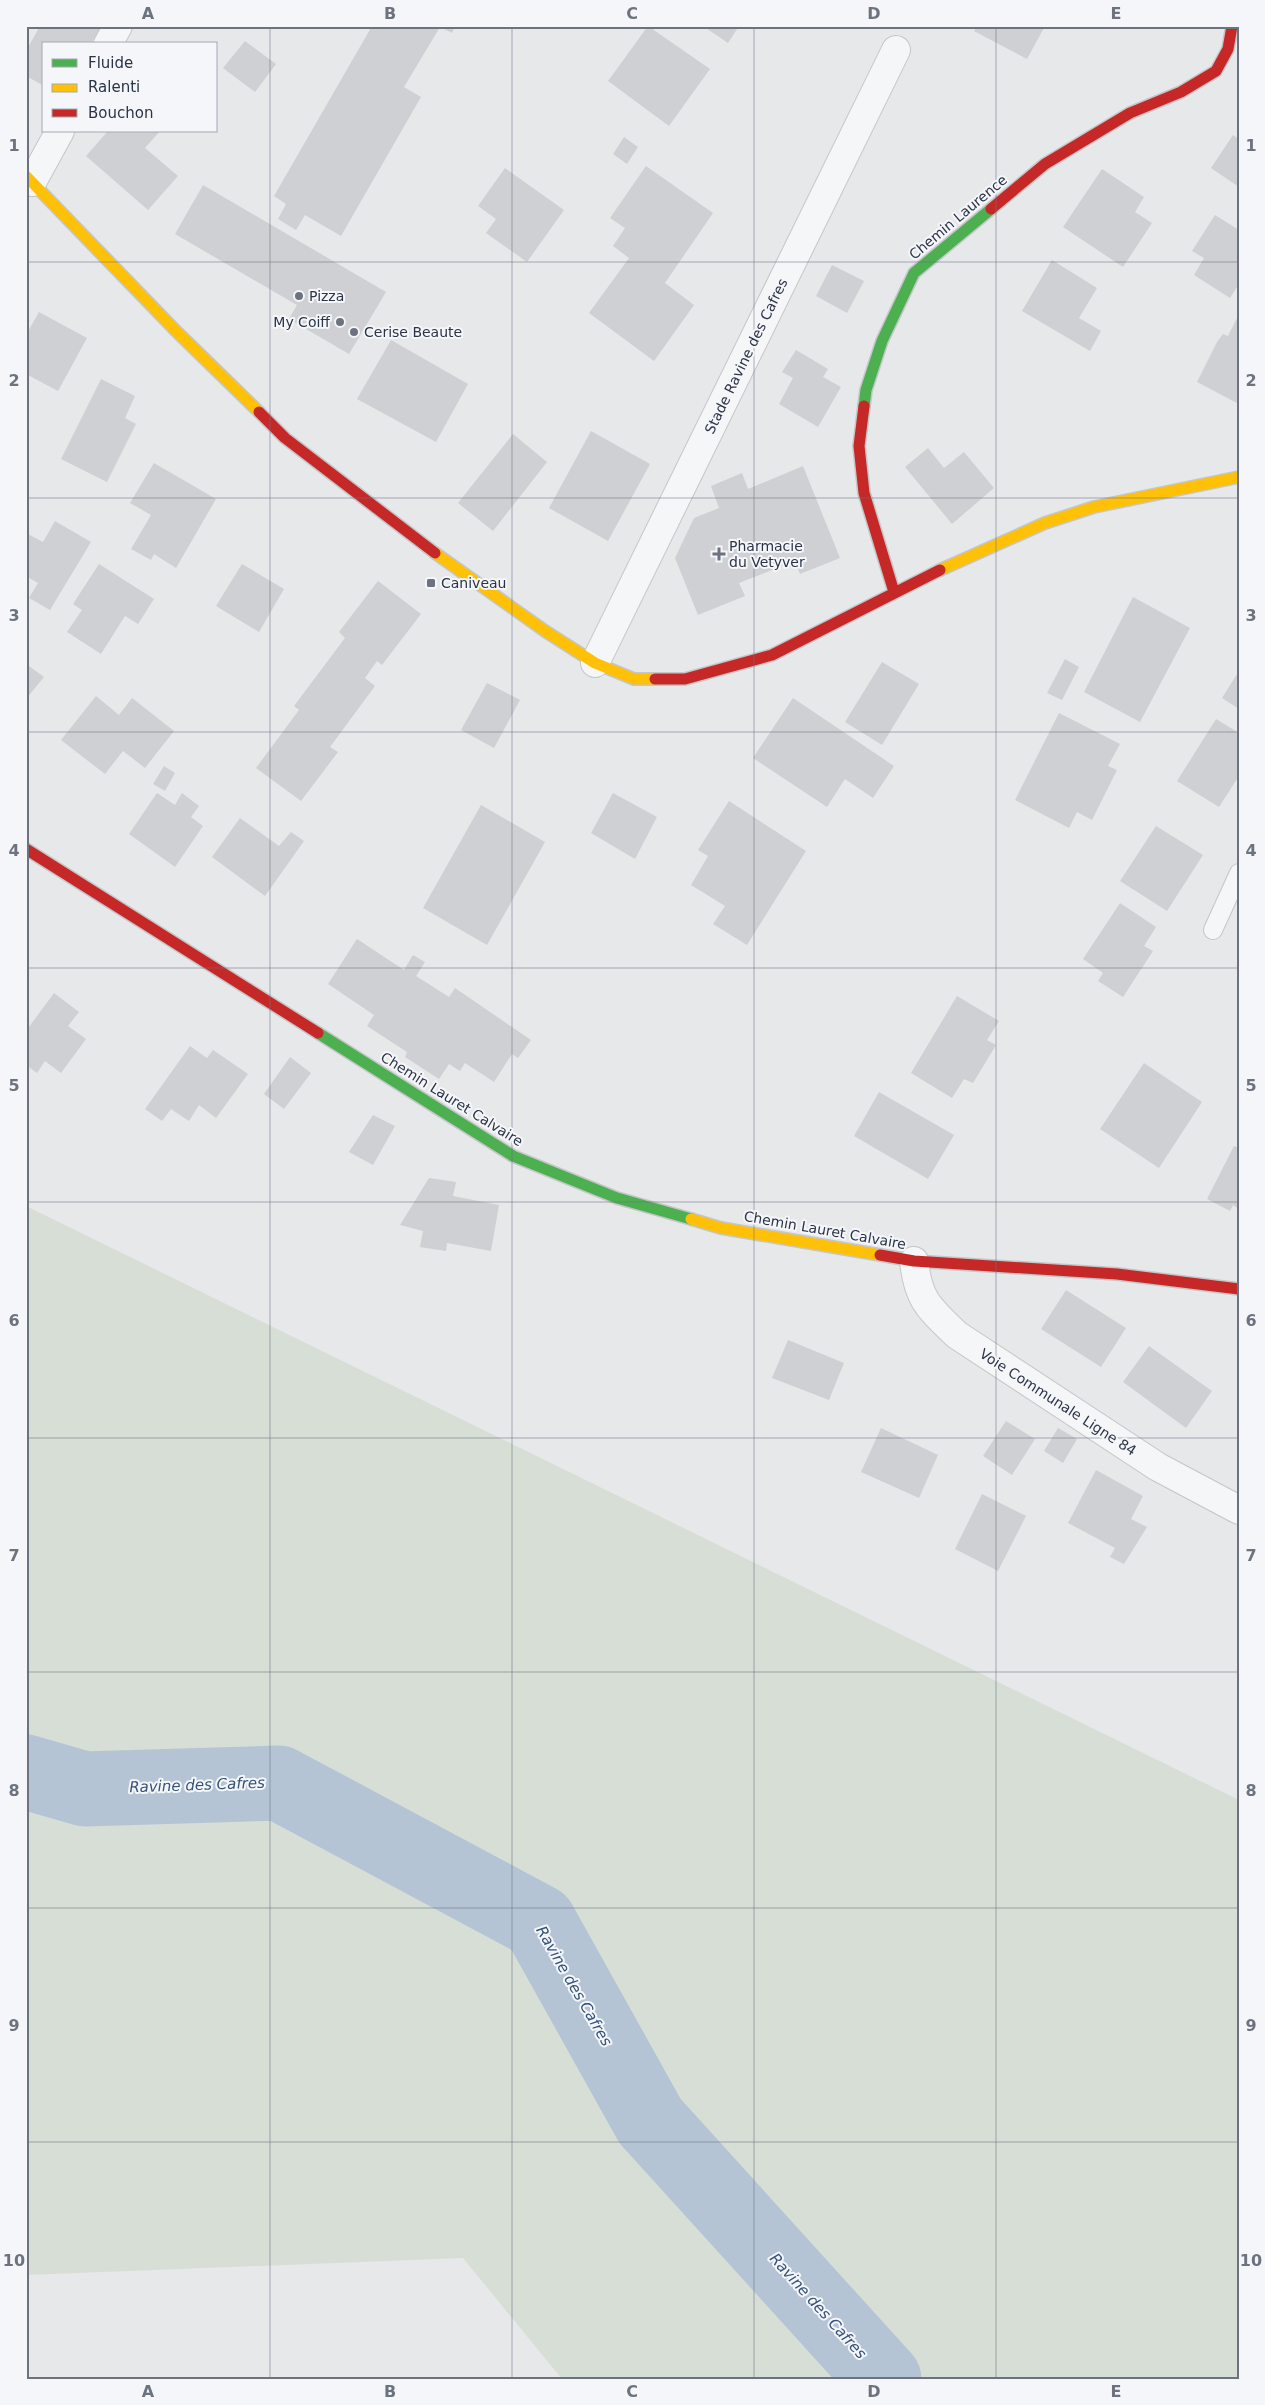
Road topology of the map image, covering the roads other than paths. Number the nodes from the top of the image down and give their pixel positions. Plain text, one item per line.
1 (118, 26) edge
2 (1232, 26) edge
3 (109, 42) edge
4 (896, 50) dead end
5 (59, 132) edge
6 (29, 179) edge
7 (1239, 477) edge
8 (894, 592) junction
9 (595, 663) junction
10 (26, 849) edge
11 (1239, 873) edge
12 (1214, 930) dead end
13 (914, 1261) junction
14 (1239, 1289) edge
15 (1239, 1510) edge

1 - 3 street
2 - 8 street, Chemin Laurence
4 - 9 street, Stade Ravine des Cafres
5 - 6 street
6 - 9 street
7 - 8 street
8 - 9 street
10 - 13 street, Chemin Lauret Calvaire
11 - 12 lane
13 - 14 street, Chemin Lauret Calvaire
13 - 15 street, Voie Communale Ligne 84

